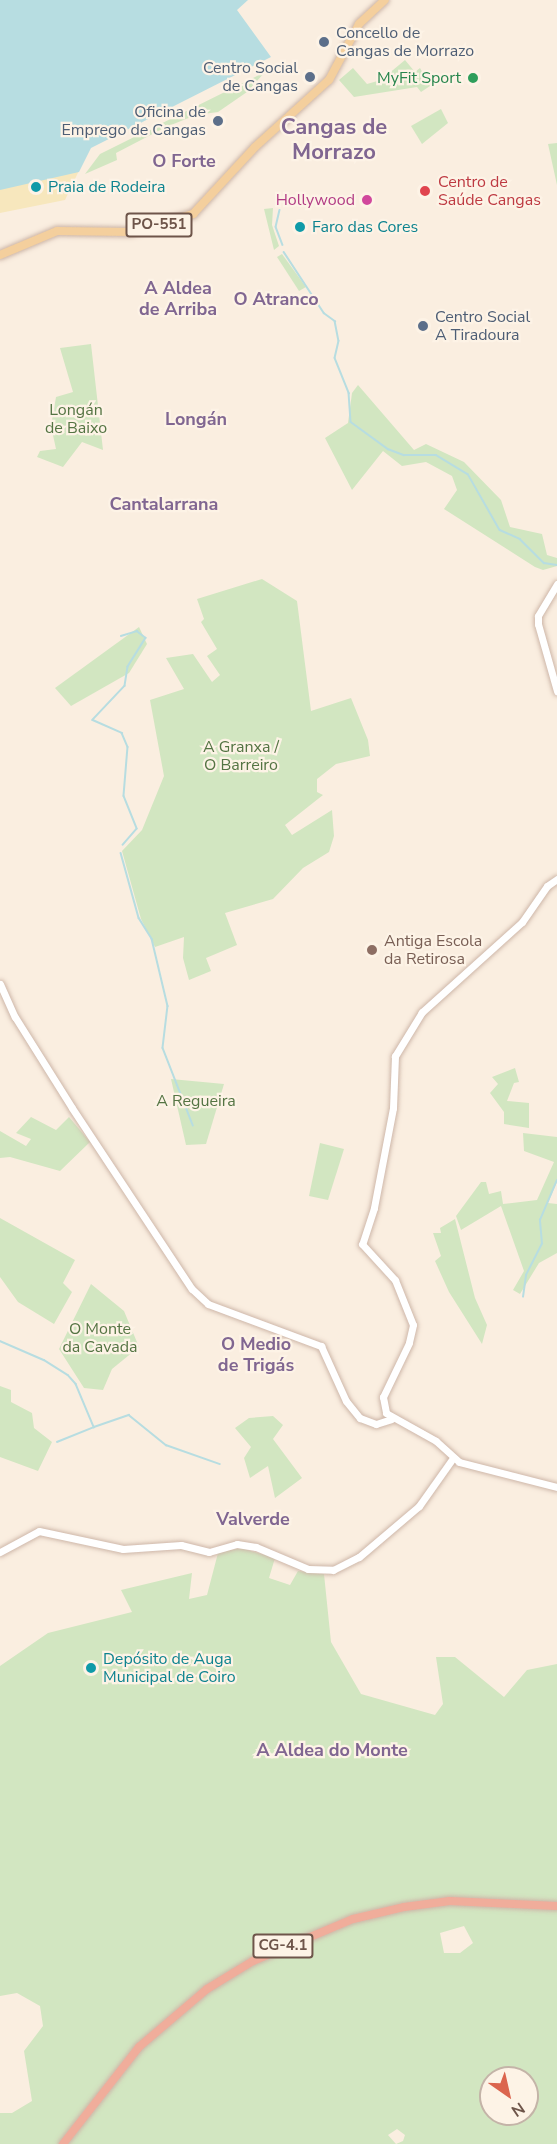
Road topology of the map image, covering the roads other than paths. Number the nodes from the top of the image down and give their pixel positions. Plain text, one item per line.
1 (385, 0) edge
2 (0, 255) edge
3 (557, 584) edge
4 (557, 691) edge
5 (557, 879) edge
6 (0, 984) edge
7 (391, 1419) junction
8 (453, 1458) junction
9 (557, 1487) edge
10 (0, 1552) edge
11 (557, 1906) edge
12 (65, 2144) edge

1 - 2 main road, PO-551
3 - 4 street
5 - 7 street
6 - 7 street
7 - 8 street
8 - 9 street
8 - 10 street
11 - 12 highway, CG-4.1

